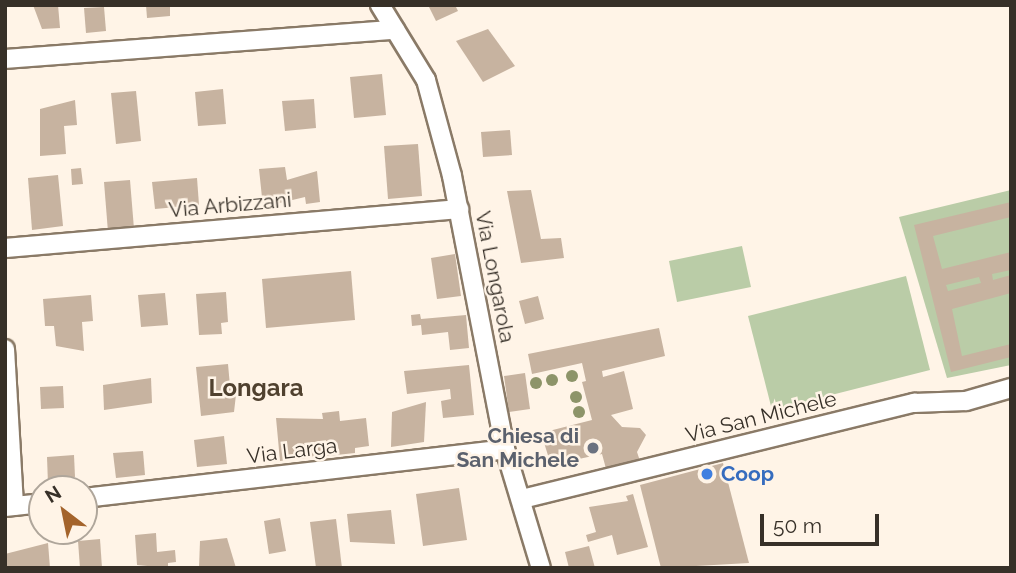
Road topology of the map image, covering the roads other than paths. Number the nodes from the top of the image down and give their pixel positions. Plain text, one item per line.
1 (380, 5) edge
2 (395, 30) junction
3 (5, 59) edge
4 (459, 209) junction
5 (5, 248) edge
6 (5, 349) edge
7 (1011, 388) edge
8 (505, 449) junction
9 (98, 496) edge
10 (522, 499) junction
11 (28, 504) edge
12 (9, 506) edge
13 (541, 568) edge

1 - 2 street, Via Longarola
2 - 3 street
2 - 4 street, Via Longarola
4 - 5 street, Via Arbizzani
4 - 8 street, Via Longarola
6 - 12 street
7 - 10 street, Via San Michele
8 - 9 street, Via Larga
8 - 10 street, Via Longarola
10 - 13 street, Via Longarola
11 - 12 street

